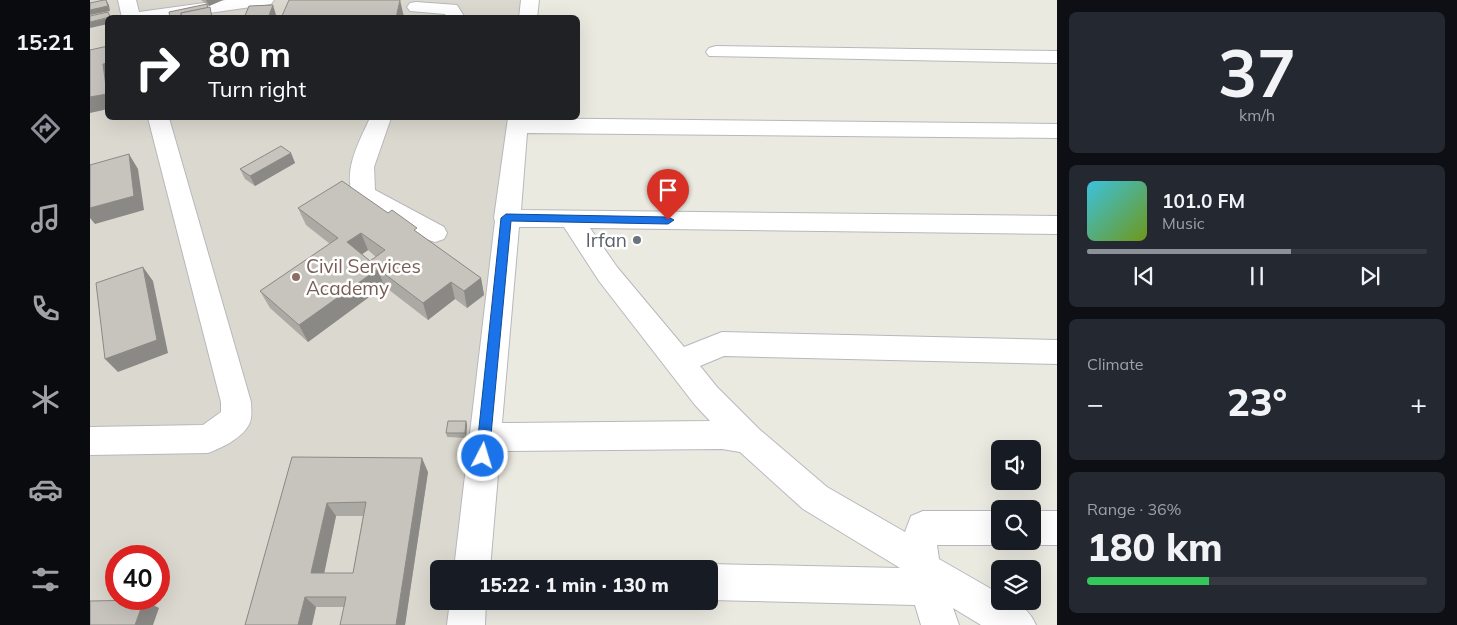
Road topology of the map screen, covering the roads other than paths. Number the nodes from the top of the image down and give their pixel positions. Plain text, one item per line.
1 (127, 0) edge
2 (265, 0) edge
3 (530, 0) edge
4 (423, 6) edge
5 (130, 15) edge
6 (153, 15) edge
7 (454, 15) edge
8 (528, 15) edge
9 (716, 52) dead end
10 (1057, 57) edge
11 (159, 120) edge
12 (379, 120) edge
13 (517, 122) edge
14 (1057, 131) edge
15 (506, 218) junction
16 (571, 219) junction
17 (1057, 225) edge
18 (435, 233) dead end
19 (1057, 352) edge
20 (679, 362) junction
21 (484, 437) junction
22 (748, 439) junction
23 (90, 441) edge
24 (991, 528) edge
25 (1041, 528) edge
26 (1057, 528) edge
27 (473, 560) edge
28 (925, 573) junction
29 (718, 582) edge
30 (467, 610) edge
31 (466, 625) edge
32 (940, 625) edge
33 (1017, 625) edge

1 - 5 street
2 - 6 street
3 - 8 street
4 - 7 street
9 - 10 street
11 - 23 street
12 - 18 street
13 - 14 street
13 - 15 street
15 - 16 street
15 - 21 street
16 - 17 street
16 - 20 street
19 - 20 street
20 - 22 street
21 - 22 street
21 - 27 street
22 - 28 street
24 - 28 street
25 - 26 street
28 - 29 street
28 - 32 street
28 - 33 street
30 - 31 street

